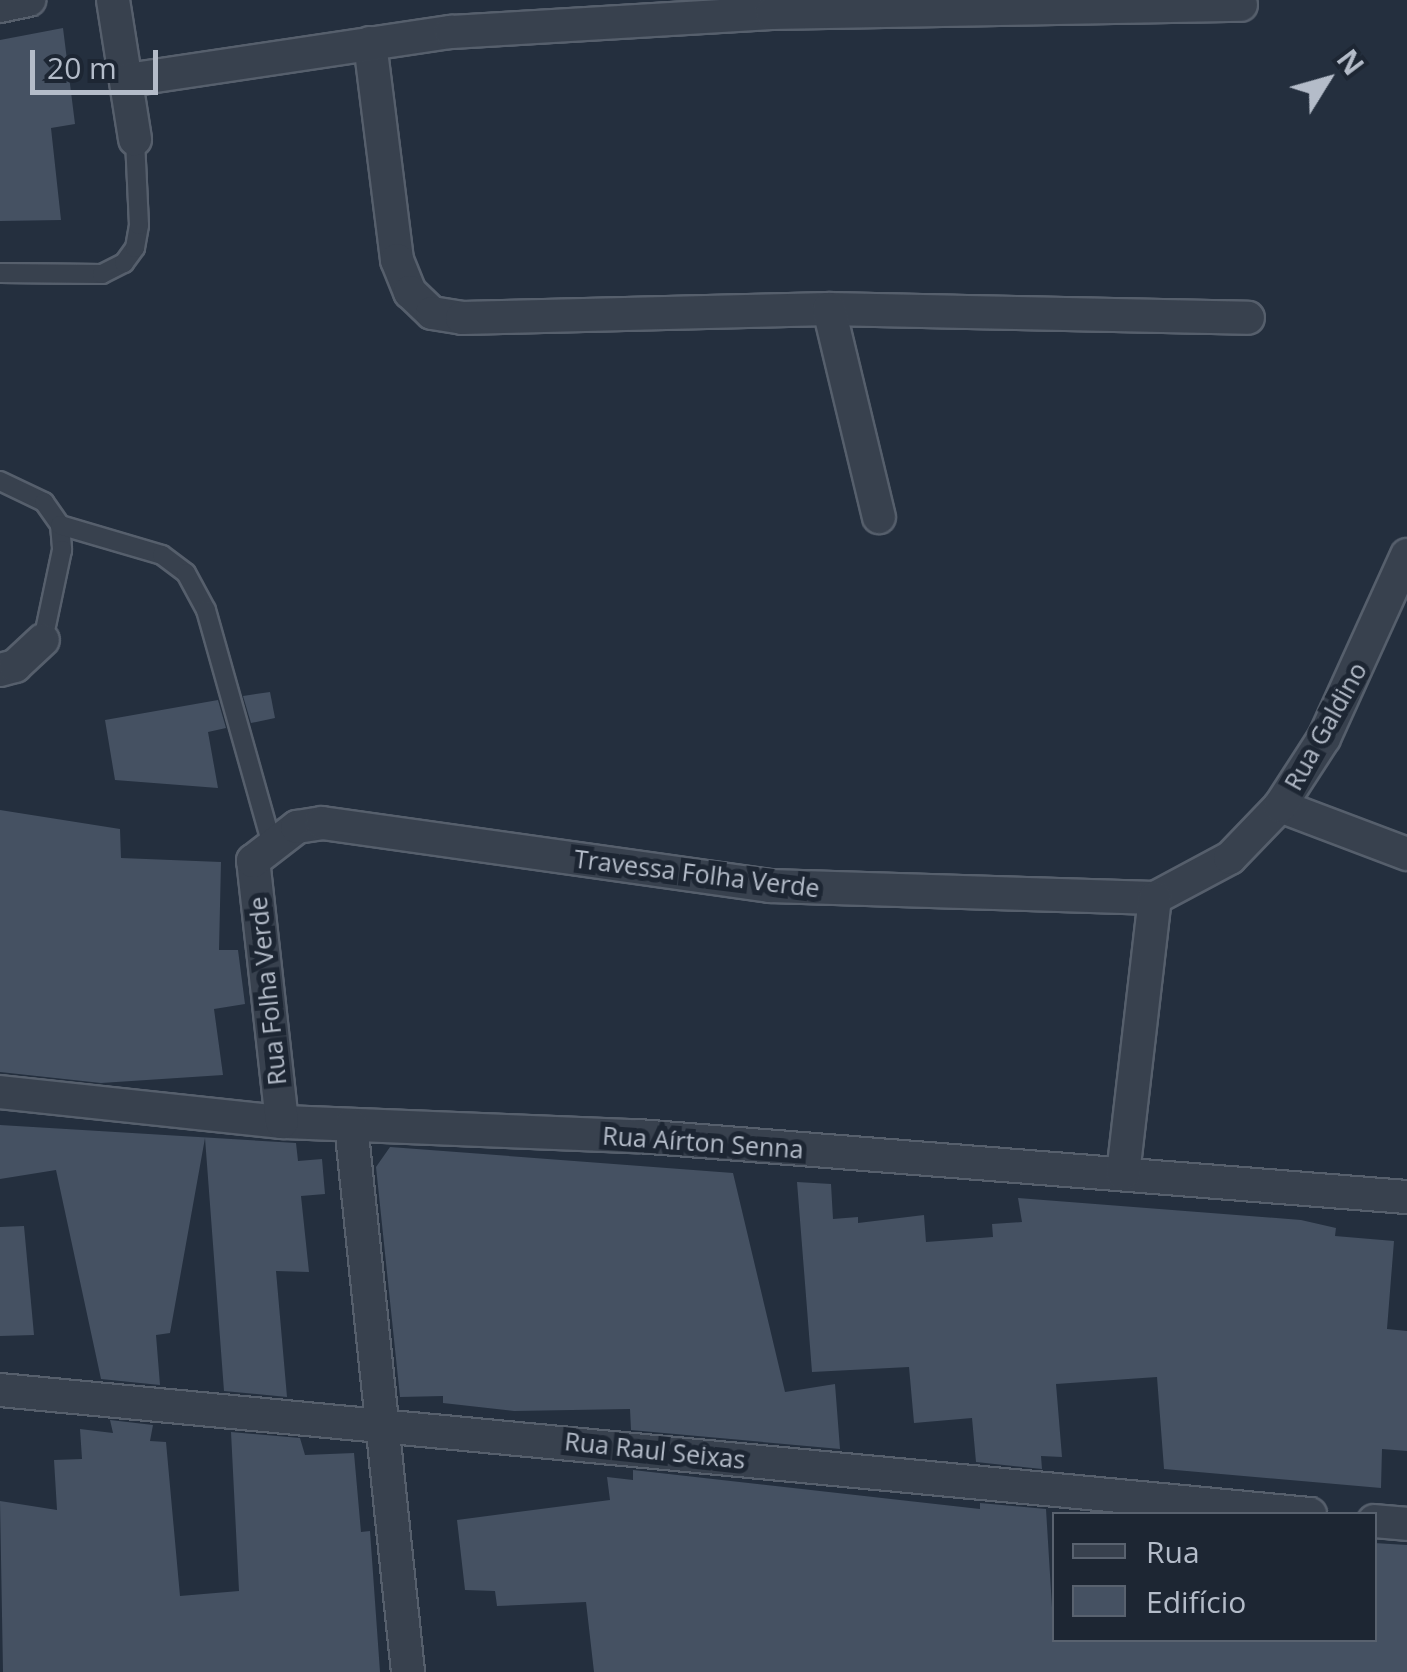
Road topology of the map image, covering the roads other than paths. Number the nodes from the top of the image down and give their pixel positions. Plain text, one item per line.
1 (29, 0) edge
2 (112, 0) edge
3 (1240, 5) dead end
4 (0, 6) edge
5 (370, 44) junction
6 (128, 80) junction
7 (135, 140) joint
8 (0, 273) edge
9 (828, 308) junction
10 (1248, 318) dead end
11 (0, 481) edge
12 (879, 517) dead end
13 (60, 525) junction
14 (1407, 556) edge
15 (43, 640) joint
16 (0, 670) edge
17 (1280, 806) junction
18 (262, 851) junction
19 (1407, 854) edge
20 (1155, 898) junction
21 (0, 1092) edge
22 (282, 1122) junction
23 (352, 1125) junction
24 (1123, 1174) junction
25 (1407, 1196) edge
26 (0, 1390) edge
27 (383, 1422) junction
28 (1290, 1512) edge
29 (1377, 1521) edge
30 (1407, 1524) edge
31 (408, 1672) edge

1 - 4 street
2 - 6 street
3 - 5 street
5 - 6 street
5 - 9 street
6 - 7 street
7 - 8 lane
9 - 10 street
9 - 12 street
11 - 13 lane
13 - 15 lane
13 - 18 lane
14 - 17 street, Rua Galdino
15 - 16 street
17 - 19 street
17 - 20 street, Rua Galdino
18 - 20 street, Travessa Folha Verde
18 - 22 street, Rua Folha Verde
20 - 24 street
21 - 22 street, Rua Aírton Senna
22 - 23 street, Rua Aírton Senna
23 - 24 street, Rua Aírton Senna
23 - 27 street
24 - 25 street, Rua Aírton Senna
26 - 27 street, Rua Raul Seixas
27 - 28 street, Rua Raul Seixas
27 - 31 street
29 - 30 street

